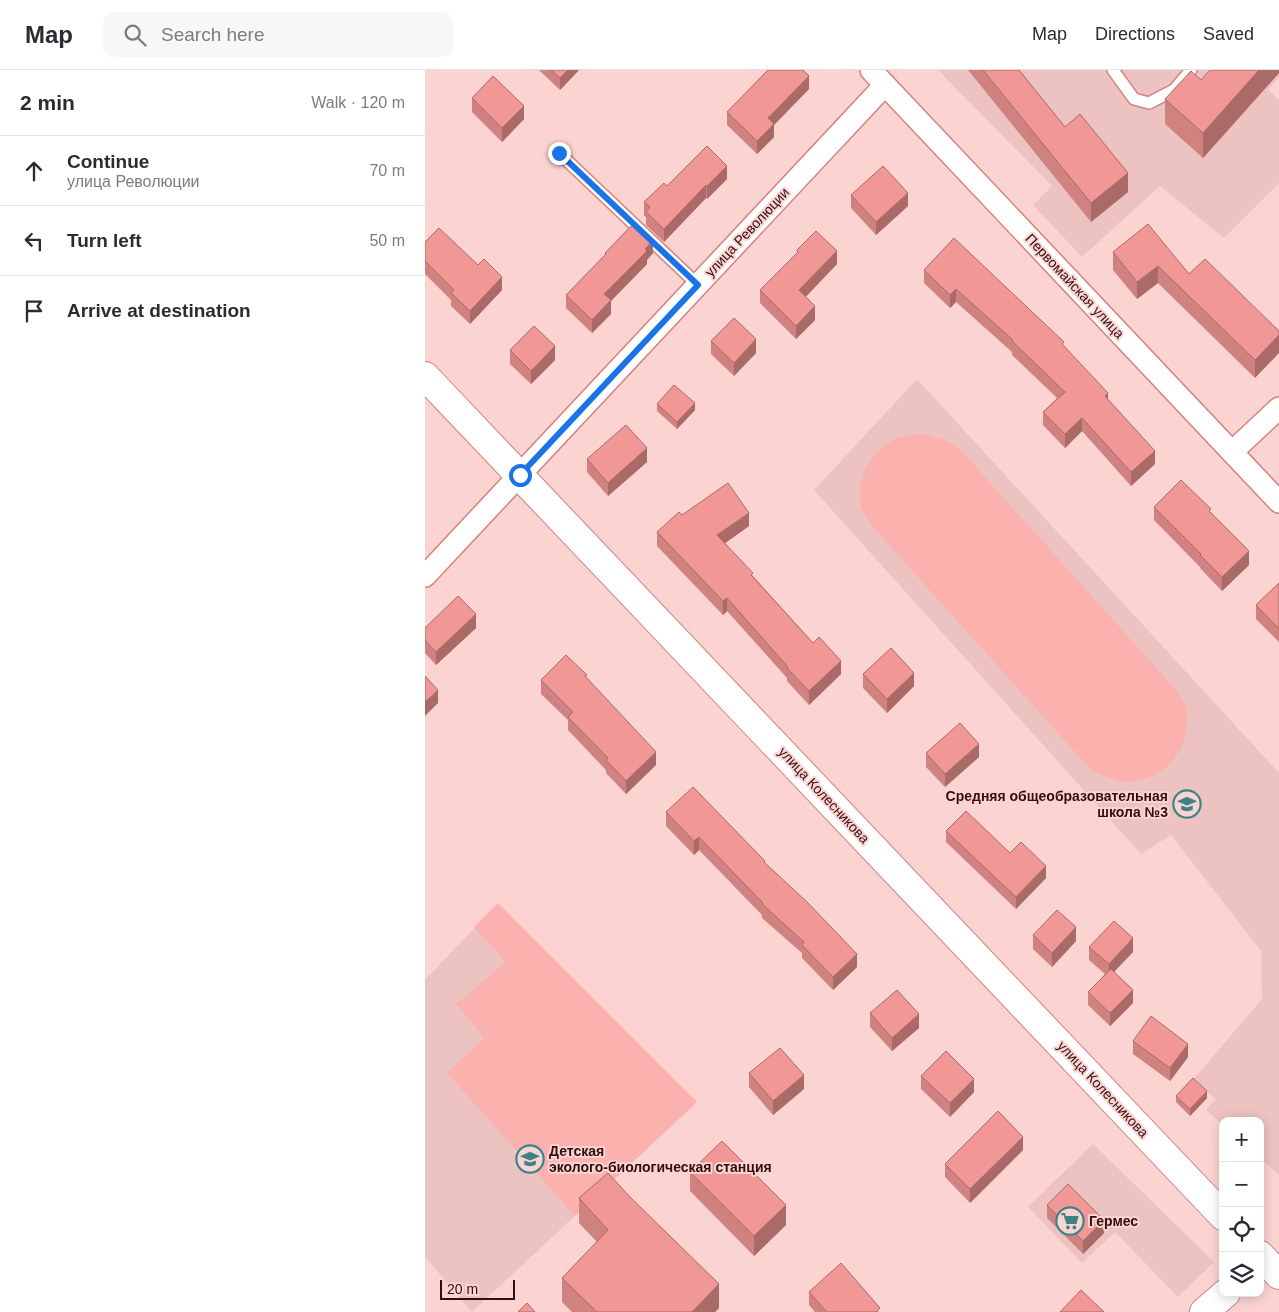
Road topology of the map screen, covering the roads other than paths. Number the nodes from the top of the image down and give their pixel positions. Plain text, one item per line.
1 (1113, 70) edge
2 (1191, 70) edge
3 (878, 78) edge
4 (559, 153) dead end
5 (698, 285) junction
6 (425, 376) edge
7 (1279, 408) edge
8 (1232, 452) junction
9 (520, 475) junction
10 (1279, 502) edge
11 (425, 576) edge
12 (1219, 1212) edge
13 (1221, 1297) edge
14 (1204, 1312) edge

1 - 2 lane
3 - 5 street, улица Революции
3 - 8 street, Первомайская улица
4 - 5 lane
5 - 9 street, улица Революции
6 - 9 street, улица Колесникова
7 - 8 street
8 - 10 street, Первомайская улица
9 - 11 street, улица Революции
9 - 12 street, улица Колесникова
13 - 14 street

